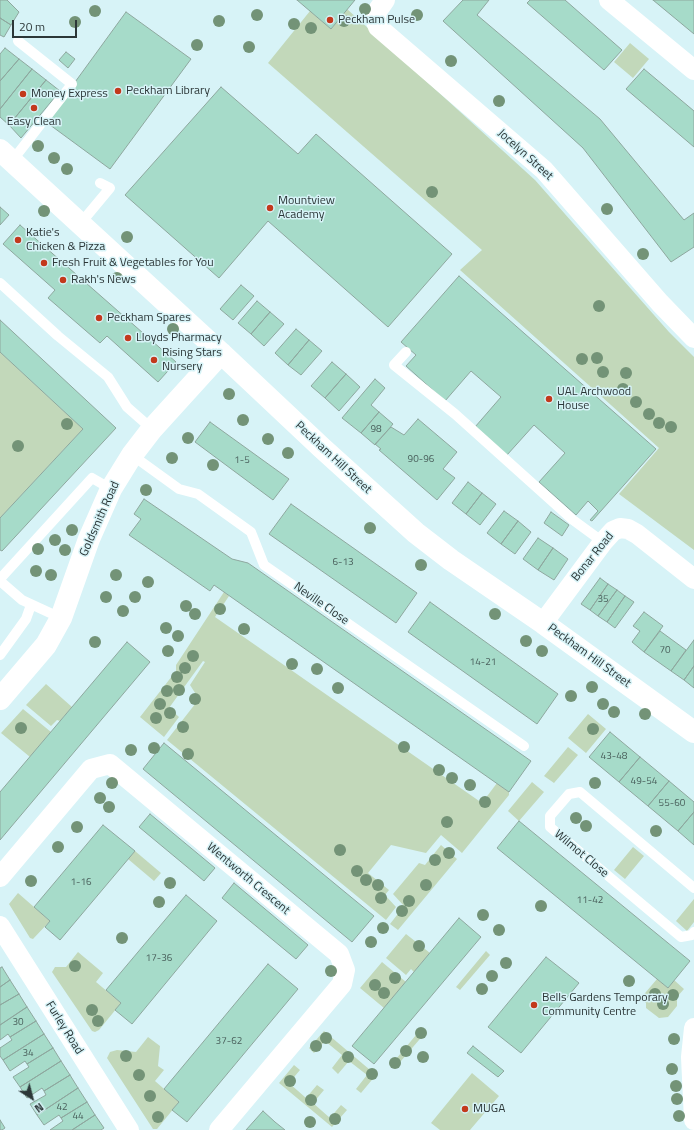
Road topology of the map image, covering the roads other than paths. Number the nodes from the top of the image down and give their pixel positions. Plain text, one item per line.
1 (385, 0) edge
2 (609, 0) edge
3 (18, 41) dead end
4 (694, 70) edge
5 (6, 155) edge
6 (100, 183) dead end
7 (80, 224) junction
8 (0, 283) edge
9 (694, 338) edge
10 (406, 352) dead end
11 (221, 353) junction
12 (152, 429) junction
13 (132, 455) junction
14 (111, 489) junction
15 (603, 542) junction
16 (694, 579) edge
17 (0, 580) edge
18 (31, 605) junction
19 (61, 618) junction
20 (543, 623) junction
21 (0, 655) edge
22 (0, 699) edge
23 (694, 732) edge
24 (524, 746) dead end
25 (0, 877) edge
26 (694, 888) edge
27 (0, 926) edge
28 (694, 932) edge
29 (694, 1028) edge
30 (694, 1120) edge
31 (128, 1130) edge
32 (219, 1130) edge

1 - 9 street, Jocelyn Street
2 - 4 street
3 - 5 lane
5 - 7 main road, Peckham Hill Street
6 - 7 lane
7 - 11 main road, Peckham Hill Street
8 - 12 lane
10 - 15 lane
11 - 12 main road, Goldsmith Road
11 - 20 main road, Peckham Hill Street
12 - 13 main road, Goldsmith Road
13 - 14 main road, Goldsmith Road
13 - 24 lane, Neville Close
14 - 17 lane
14 - 19 main road, Goldsmith Road
15 - 16 street, Bonar Road
15 - 20 street, Bonar Road
17 - 18 lane
18 - 19 lane
18 - 21 lane
19 - 22 main road, Goldsmith Road
20 - 23 main road, Peckham Hill Street
25 - 32 street, Wentworth Crescent
26 - 28 lane, Wilmot Close
27 - 31 street, Furley Road
29 - 30 street

